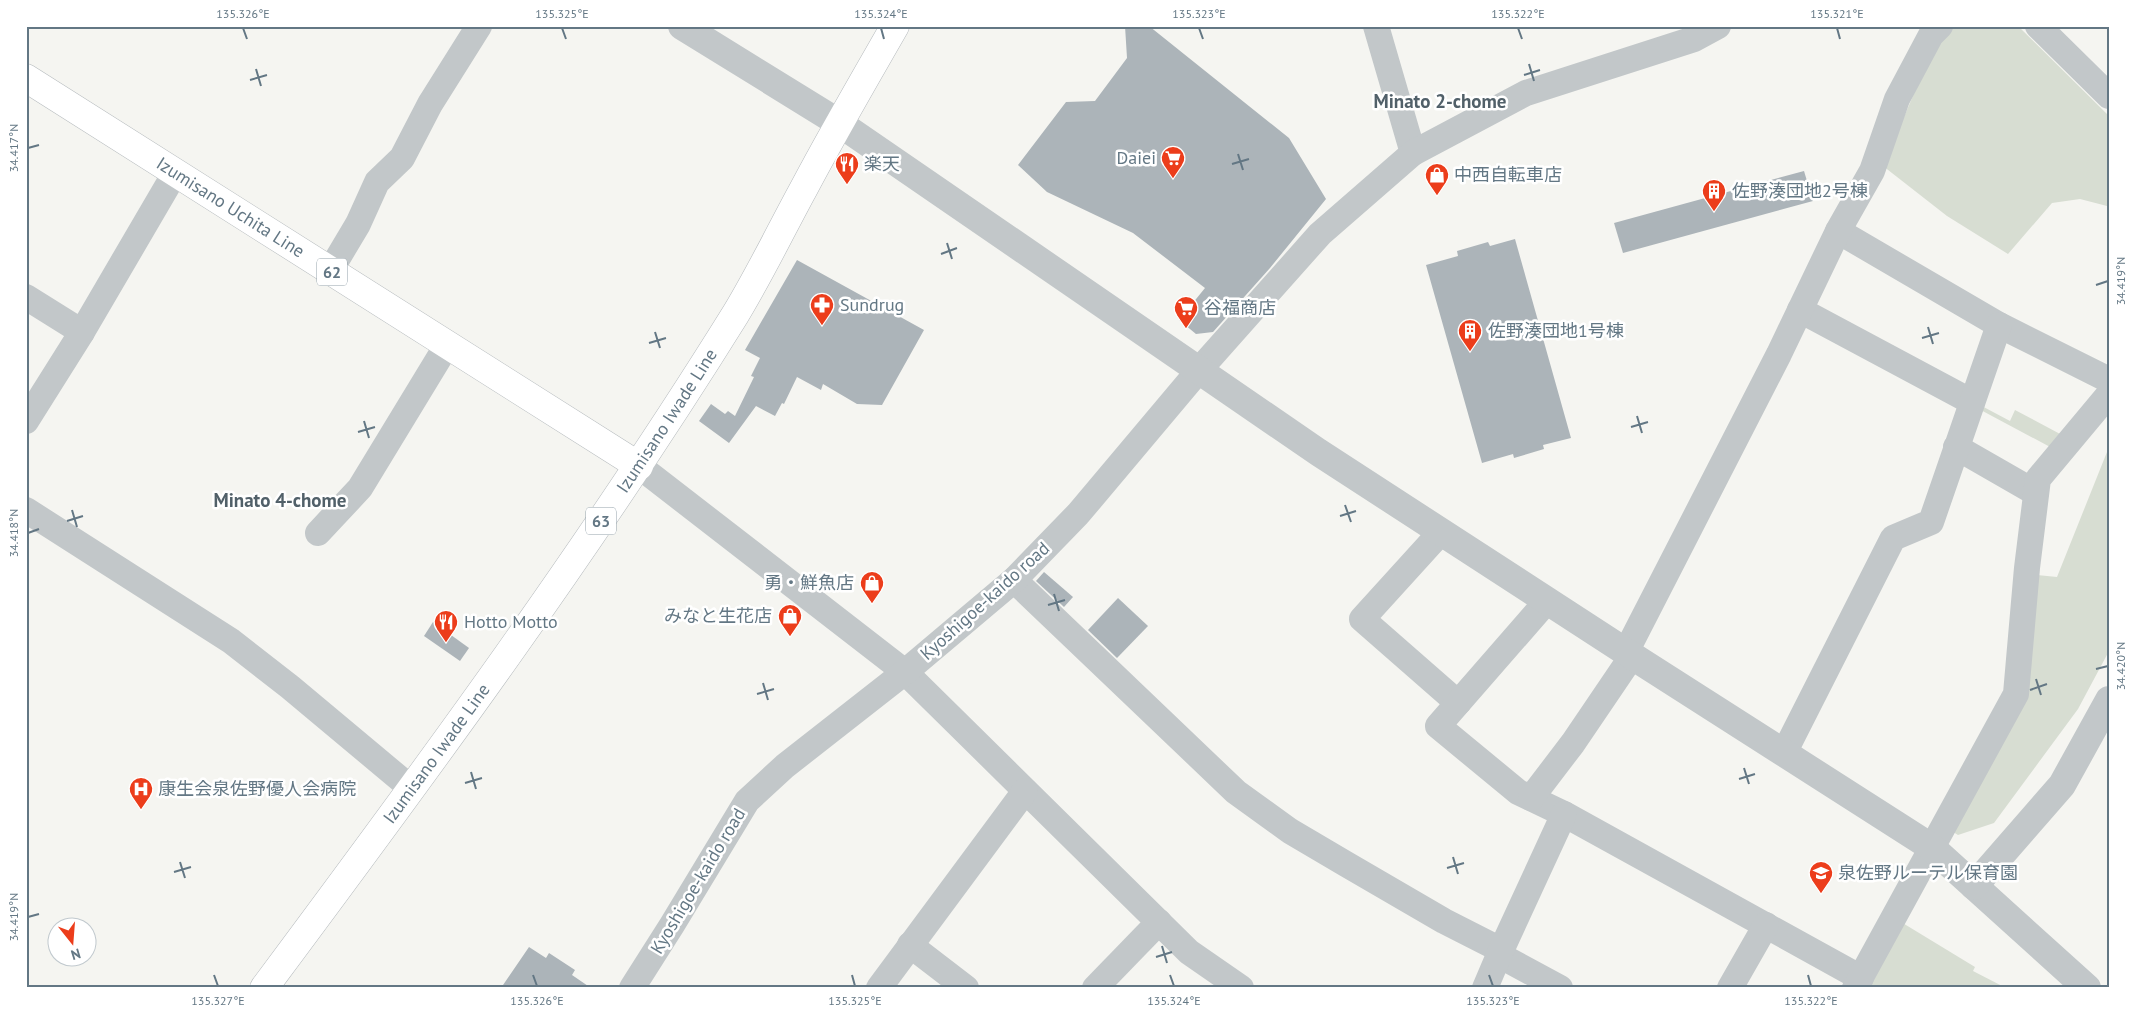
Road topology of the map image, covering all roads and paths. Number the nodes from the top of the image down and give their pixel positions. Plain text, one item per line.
1 (479, 26) edge
2 (682, 26) edge
3 (895, 26) edge
4 (1376, 26) edge
5 (1718, 26) edge
6 (1940, 26) edge
7 (2038, 26) edge
8 (26, 78) edge
9 (2109, 96) edge
10 (839, 124) junction
11 (1413, 153) junction
12 (174, 173) junction
13 (1838, 231) junction
14 (330, 271) junction
15 (26, 297) edge
16 (1800, 310) junction
17 (1999, 325) junction
18 (82, 332) junction
19 (447, 345) junction
20 (1200, 369) junction
21 (2109, 380) edge
22 (2109, 394) edge
23 (1972, 402) junction
24 (26, 421) edge
25 (1956, 447) junction
26 (639, 466) junction
27 (2036, 493) junction
28 (26, 510) edge
29 (1441, 532) junction
30 (318, 533) dead end
31 (1014, 580) junction
32 (1547, 601) junction
33 (1629, 654) junction
34 (905, 672) junction
35 (2109, 700) edge
36 (1458, 703) junction
37 (1784, 753) junction
38 (412, 789) junction
39 (1025, 791) junction
40 (1530, 798) junction
41 (1564, 814) junction
42 (1931, 847) junction
43 (1974, 886) junction
44 (1159, 922) junction
45 (1766, 925) junction
46 (910, 945) junction
47 (1500, 953) junction
48 (1858, 983) edge
49 (264, 988) edge
50 (632, 988) edge
51 (879, 988) edge
52 (966, 988) edge
53 (1095, 988) edge
54 (1241, 988) edge
55 (1486, 988) edge
56 (1560, 988) edge
57 (1730, 988) edge
58 (2087, 988) edge

1 - 14 street
2 - 10 street
3 - 10 main road, Izumisano Iwade Line / 63
4 - 11 street
5 - 11 street, Kyoshigoe-kaido road
6 - 13 street
7 - 9 street
8 - 12 main road, Izumisano Uchita Line / 62
10 - 20 street
10 - 26 main road, Izumisano Iwade Line / 63
11 - 20 street, Kyoshigoe-kaido road
12 - 14 main road, Izumisano Uchita Line / 62
12 - 18 street
13 - 16 street
13 - 17 street
14 - 19 main road, Izumisano Uchita Line / 62
15 - 18 street
16 - 23 street
16 - 33 street
17 - 21 street
17 - 23 street
18 - 24 street
19 - 26 main road, Izumisano Uchita Line / 62
19 - 30 street
20 - 29 street
20 - 31 street, Kyoshigoe-kaido road
22 - 27 street
23 - 25 street
25 - 27 street
25 - 37 street
26 - 34 street
26 - 38 main road, Izumisano Iwade Line / 63
27 - 42 street
28 - 38 street
29 - 32 street
29 - 36 street
31 - 34 street, Kyoshigoe-kaido road
31 - 47 street
32 - 33 street
32 - 36 street
33 - 37 street
33 - 40 street
34 - 39 street
34 - 50 street, Kyoshigoe-kaido road
35 - 43 street
36 - 40 street
37 - 42 street
38 - 49 main road, Izumisano Iwade Line / 63
39 - 44 street
39 - 46 street
40 - 41 street
41 - 45 street
41 - 47 street
42 - 43 street
42 - 48 street
43 - 58 street
44 - 53 street
44 - 54 street
45 - 48 street
45 - 57 street
46 - 51 street
46 - 52 street
47 - 55 street
47 - 56 street

